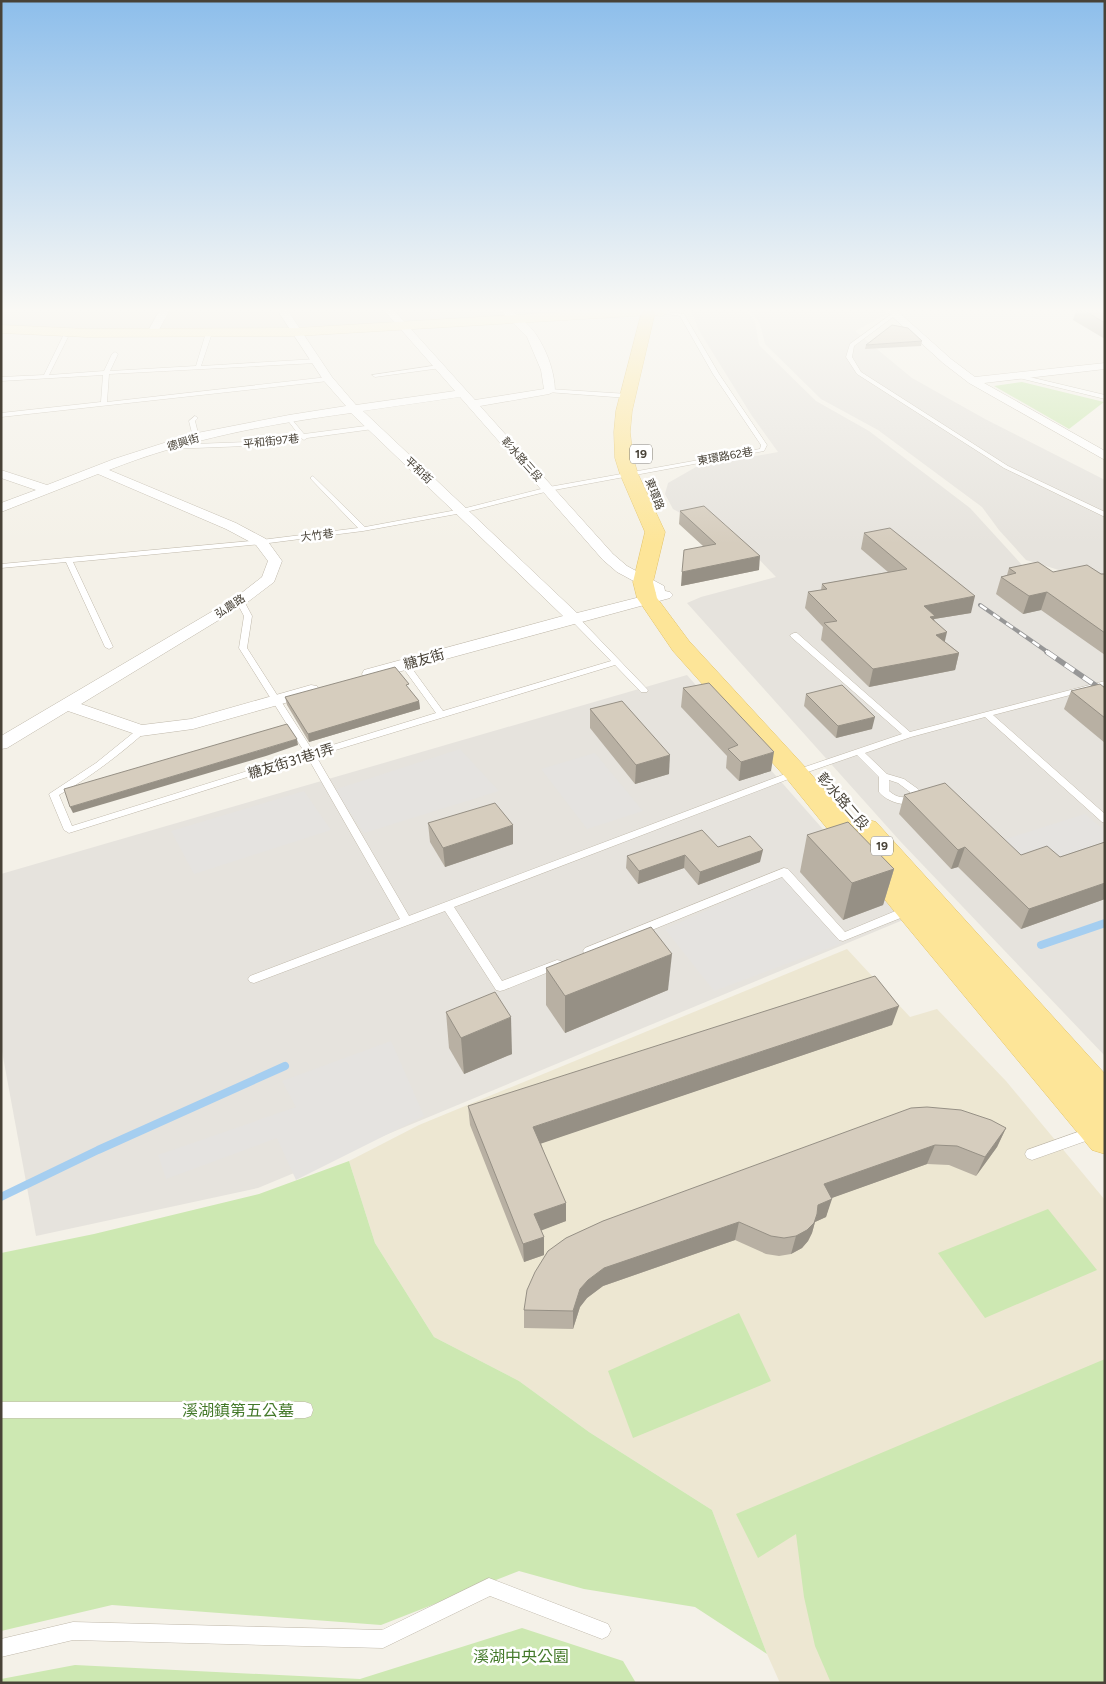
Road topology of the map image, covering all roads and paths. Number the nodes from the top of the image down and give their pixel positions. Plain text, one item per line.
1 (105, 387) edge
2 (260, 387) edge
3 (335, 387) edge
4 (456, 387) edge
5 (550, 387) edge
6 (631, 387) edge
7 (725, 387) edge
8 (880, 387) edge
9 (983, 387) edge
10 (1059, 387) edge
11 (549, 391) junction
12 (462, 393) junction
13 (628, 396) junction
14 (1105, 398) edge
15 (104, 404) junction
16 (472, 404) junction
17 (353, 408) junction
18 (1, 415) edge
19 (195, 418) dead end
20 (289, 418) junction
21 (374, 427) junction
22 (196, 438) junction
23 (304, 438) junction
24 (168, 447) junction
25 (1105, 456) edge
26 (644, 464) junction
27 (98, 470) junction
28 (1, 474) edge
29 (629, 474) junction
30 (313, 478) dead end
31 (549, 489) junction
32 (46, 490) junction
33 (1, 508) edge
34 (462, 511) junction
35 (1105, 515) edge
36 (363, 529) junction
37 (261, 542) junction
38 (666, 557) dead end
39 (68, 559) junction
40 (1, 566) edge
41 (657, 588) junction
42 (240, 601) junction
43 (574, 618) junction
44 (794, 635) dead end
45 (681, 646) joint
46 (109, 647) dead end
47 (617, 662) junction
48 (405, 664) junction
49 (359, 677) edge
50 (1105, 683) edge
51 (322, 687) edge
52 (644, 690) dead end
53 (276, 700) junction
54 (68, 705) junction
55 (441, 714) junction
56 (988, 715) junction
57 (141, 731) junction
58 (908, 735) junction
59 (1, 744) edge
60 (858, 751) junction
61 (311, 755) junction
62 (805, 770) junction
63 (884, 776) dead end
64 (1105, 820) edge
65 (447, 905) junction
66 (909, 910) junction
67 (406, 921) junction
68 (582, 954) edge
69 (564, 961) edge
70 (254, 979) dead end
71 (1105, 1098) edge
72 (1102, 1133) edge
73 (1032, 1154) dead end
74 (1, 1410) edge
75 (305, 1410) dead end
76 (602, 1630) dead end
77 (1, 1648) edge

1 - 15 lane
2 - 15 lane
3 - 17 street, 平和街
4 - 12 street, 彰水路三段
5 - 11 street
6 - 13 main road, 東環路 / 19
7 - 26 lane, 東環路62巷
8 - 35 lane
9 - 25 street
10 - 14 lane
11 - 13 lane
11 - 16 street
12 - 16 street, 彰水路三段
12 - 17 street, 德興街
13 - 29 main road, 東環路 / 19
15 - 18 lane
16 - 31 street, 彰水路三段
17 - 20 street, 德興街
17 - 21 street, 平和街
19 - 22 lane
20 - 22 street, 德興街
20 - 23 lane
21 - 23 lane, 平和街97巷
21 - 34 street, 平和街
22 - 24 street, 德興街
23 - 24 lane, 平和街97巷
24 - 27 street, 德興街
26 - 29 lane, 東環路62巷
26 - 38 main road, 東環路 / 19
27 - 32 street, 德興街
27 - 37 street, 弘農路
28 - 32 street
29 - 31 lane, 大竹巷
29 - 41 main road, 東環路 / 19
30 - 36 lane
31 - 34 lane, 大竹巷
31 - 41 street, 彰水路三段
32 - 33 street, 德興街
34 - 36 lane, 大竹巷
34 - 43 street, 平和街
36 - 37 lane, 大竹巷
37 - 39 lane, 大竹巷
37 - 42 street, 弘農路
39 - 40 lane, 大竹巷
39 - 46 lane
41 - 43 street, 糖友街
41 - 45 main road, 彰水路三段 / 19
41 - 62 main road, 彰水路二段 / 19
42 - 53 lane
42 - 54 street, 弘農路
43 - 47 lane
43 - 48 street, 糖友街
44 - 58 lane
45 - 62 main road, 彰水路二段 / 19
47 - 52 lane
47 - 55 lane, 糖友街31巷1弄
48 - 49 street, 糖友街
48 - 55 lane
50 - 56 lane
51 - 53 street
53 - 57 street
53 - 61 lane
54 - 57 street
54 - 59 street, 弘農路
55 - 61 lane, 糖友街31巷1弄
56 - 58 lane
56 - 64 lane
57 - 61 lane, 糖友街31巷1弄
58 - 60 lane
60 - 62 lane
60 - 63 lane
61 - 67 lane
62 - 65 lane
62 - 66 main road, 彰水路二段 / 19
62 - 71 main road, 彰水路二段 / 19
65 - 67 lane
65 - 69 lane
66 - 68 lane
66 - 72 main road, 彰水路二段 / 19
67 - 70 lane
72 - 73 lane
74 - 75 lane
76 - 77 lane

